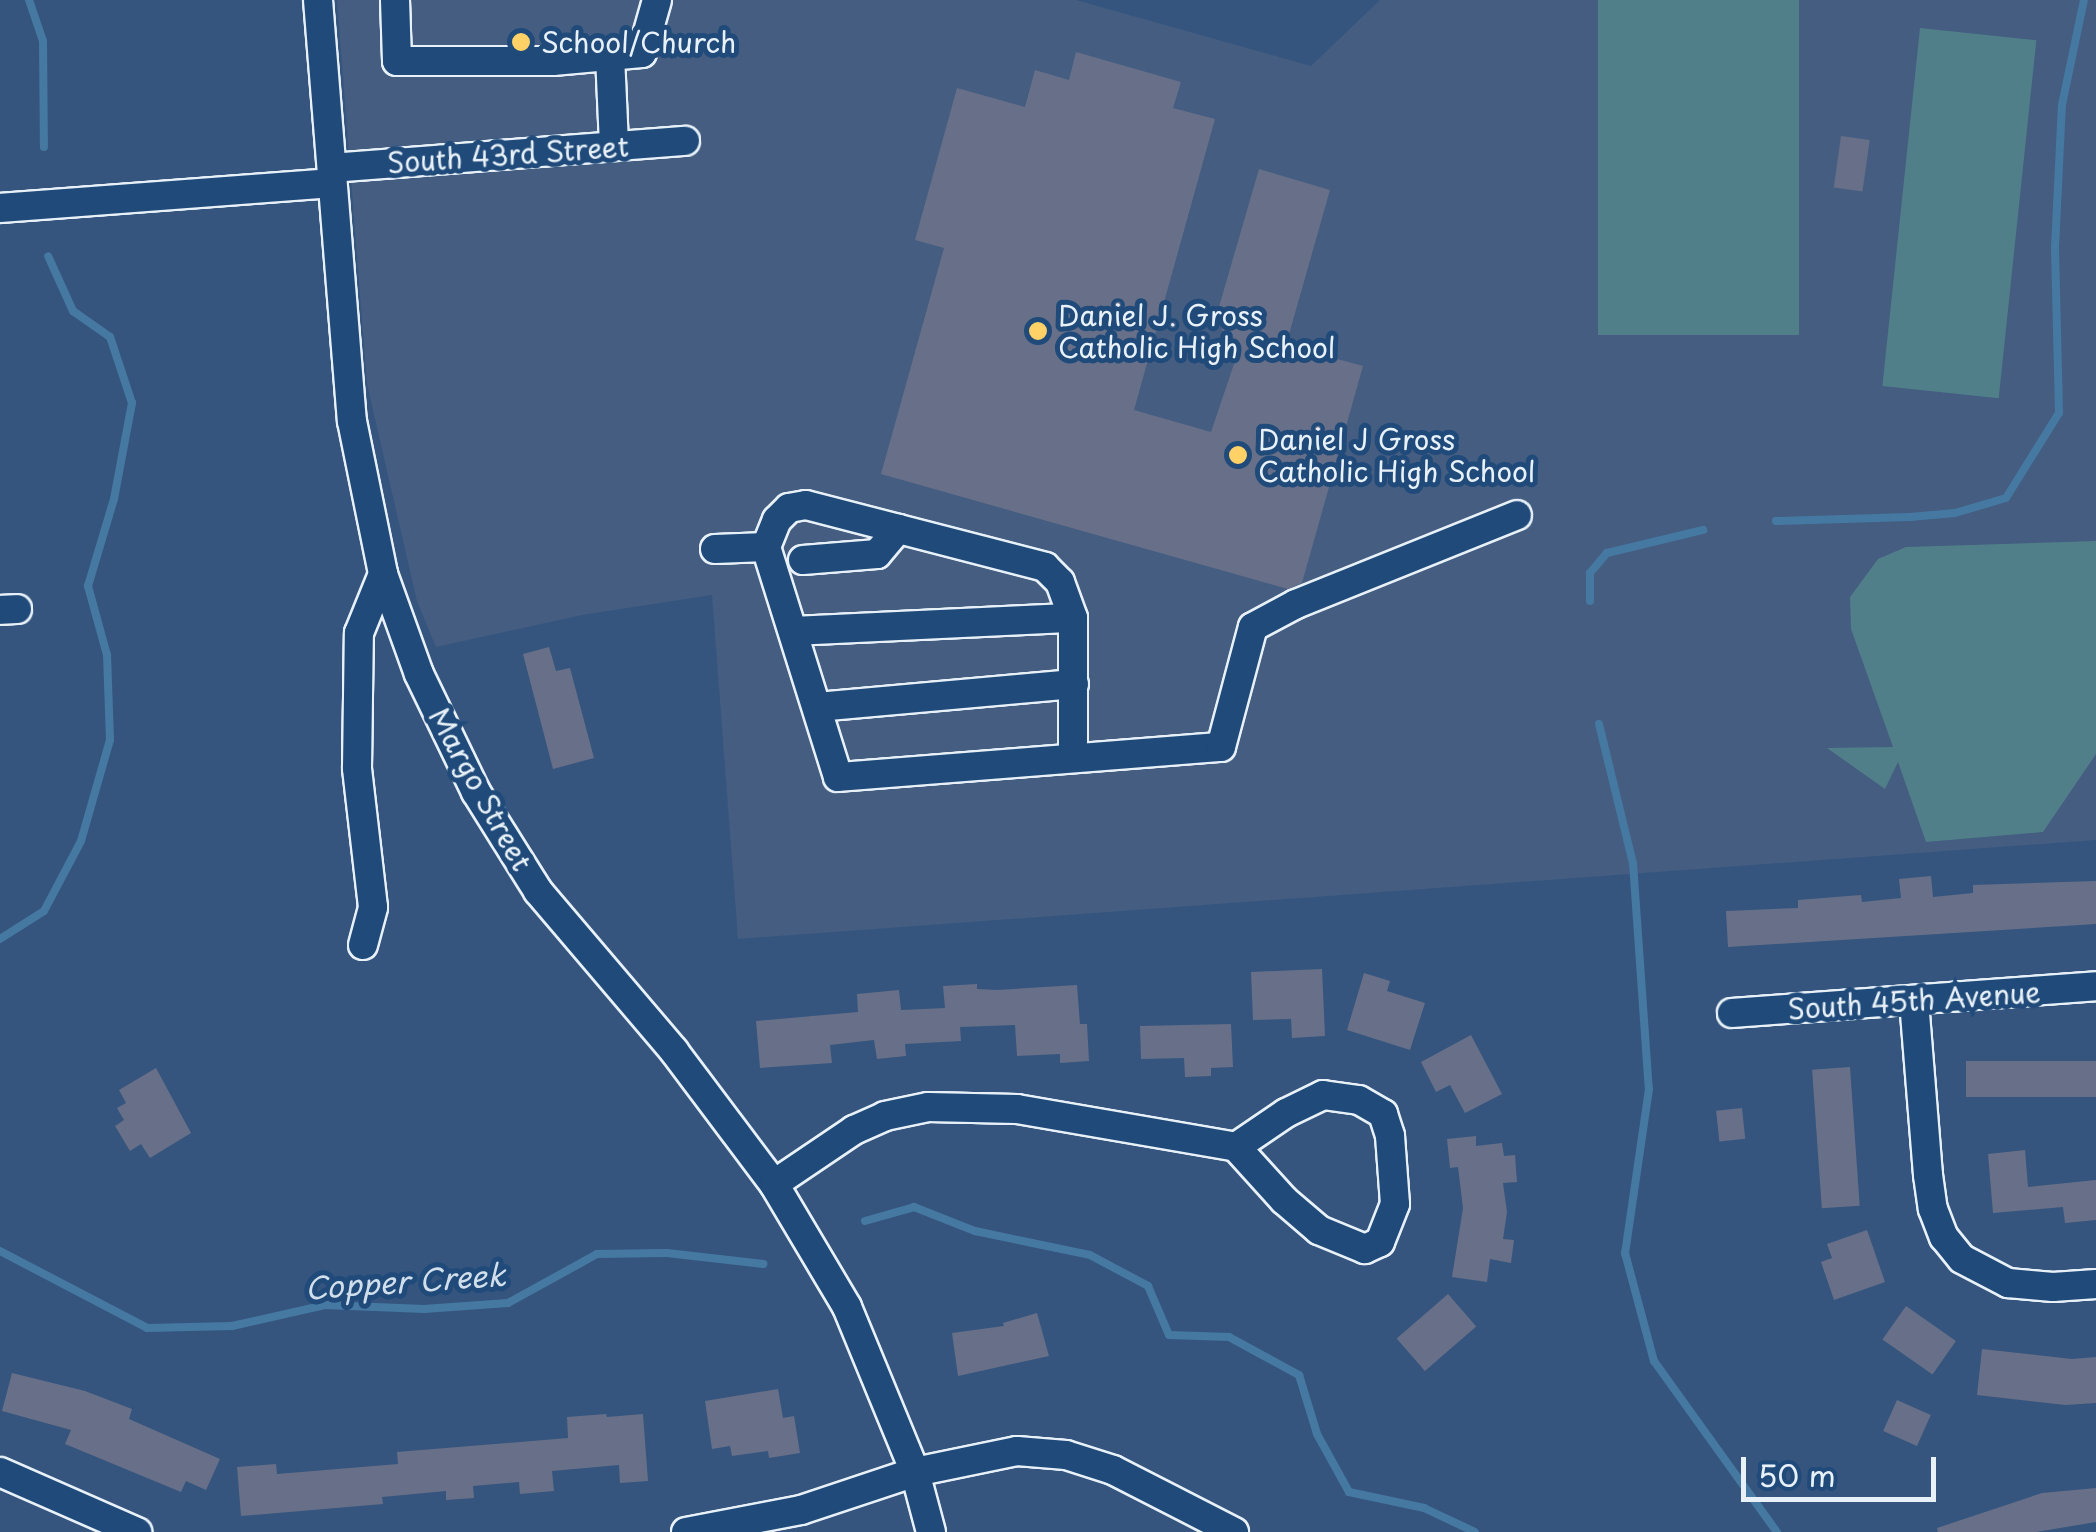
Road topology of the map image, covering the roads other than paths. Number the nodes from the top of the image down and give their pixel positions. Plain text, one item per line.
1 (318, 0) edge
2 (395, 0) edge
3 (657, 0) edge
4 (610, 56) junction
5 (684, 142) dead end
6 (614, 145) junction
7 (332, 176) junction
8 (0, 208) edge
9 (1517, 514) dead end
10 (898, 529) junction
11 (766, 547) junction
12 (715, 549) dead end
13 (803, 560) dead end
14 (383, 574) junction
15 (1072, 618) junction
16 (792, 631) junction
17 (1074, 684) junction
18 (818, 706) junction
19 (1073, 758) junction
20 (364, 945) dead end
21 (2096, 986) edge
22 (1914, 1001) junction
23 (1732, 1013) dead end
24 (1236, 1146) junction
25 (774, 1184) junction
26 (2096, 1284) edge
27 (0, 1472) edge
28 (914, 1472) junction
29 (137, 1532) edge
30 (686, 1532) edge
31 (931, 1532) edge
32 (1234, 1532) edge

1 - 7 street, Margo Street
2 - 4 street
3 - 4 street
4 - 6 street
5 - 6 street, South 43rd Street
6 - 7 street, South 43rd Street
7 - 8 street, South 43rd Street
7 - 14 street, Margo Street
9 - 19 street
10 - 11 street
10 - 13 street
10 - 15 street
11 - 12 street
11 - 16 street
14 - 20 street
14 - 25 street, Margo Street
15 - 16 street
15 - 17 street
16 - 18 street
17 - 18 street
17 - 19 street
18 - 19 street
21 - 22 street, South 45th Avenue
22 - 23 street, South 45th Avenue
22 - 26 street
24 - 24 street
24 - 25 street
25 - 28 street, Margo Street
27 - 29 street
28 - 30 street
28 - 31 street, Margo Street
28 - 32 street

